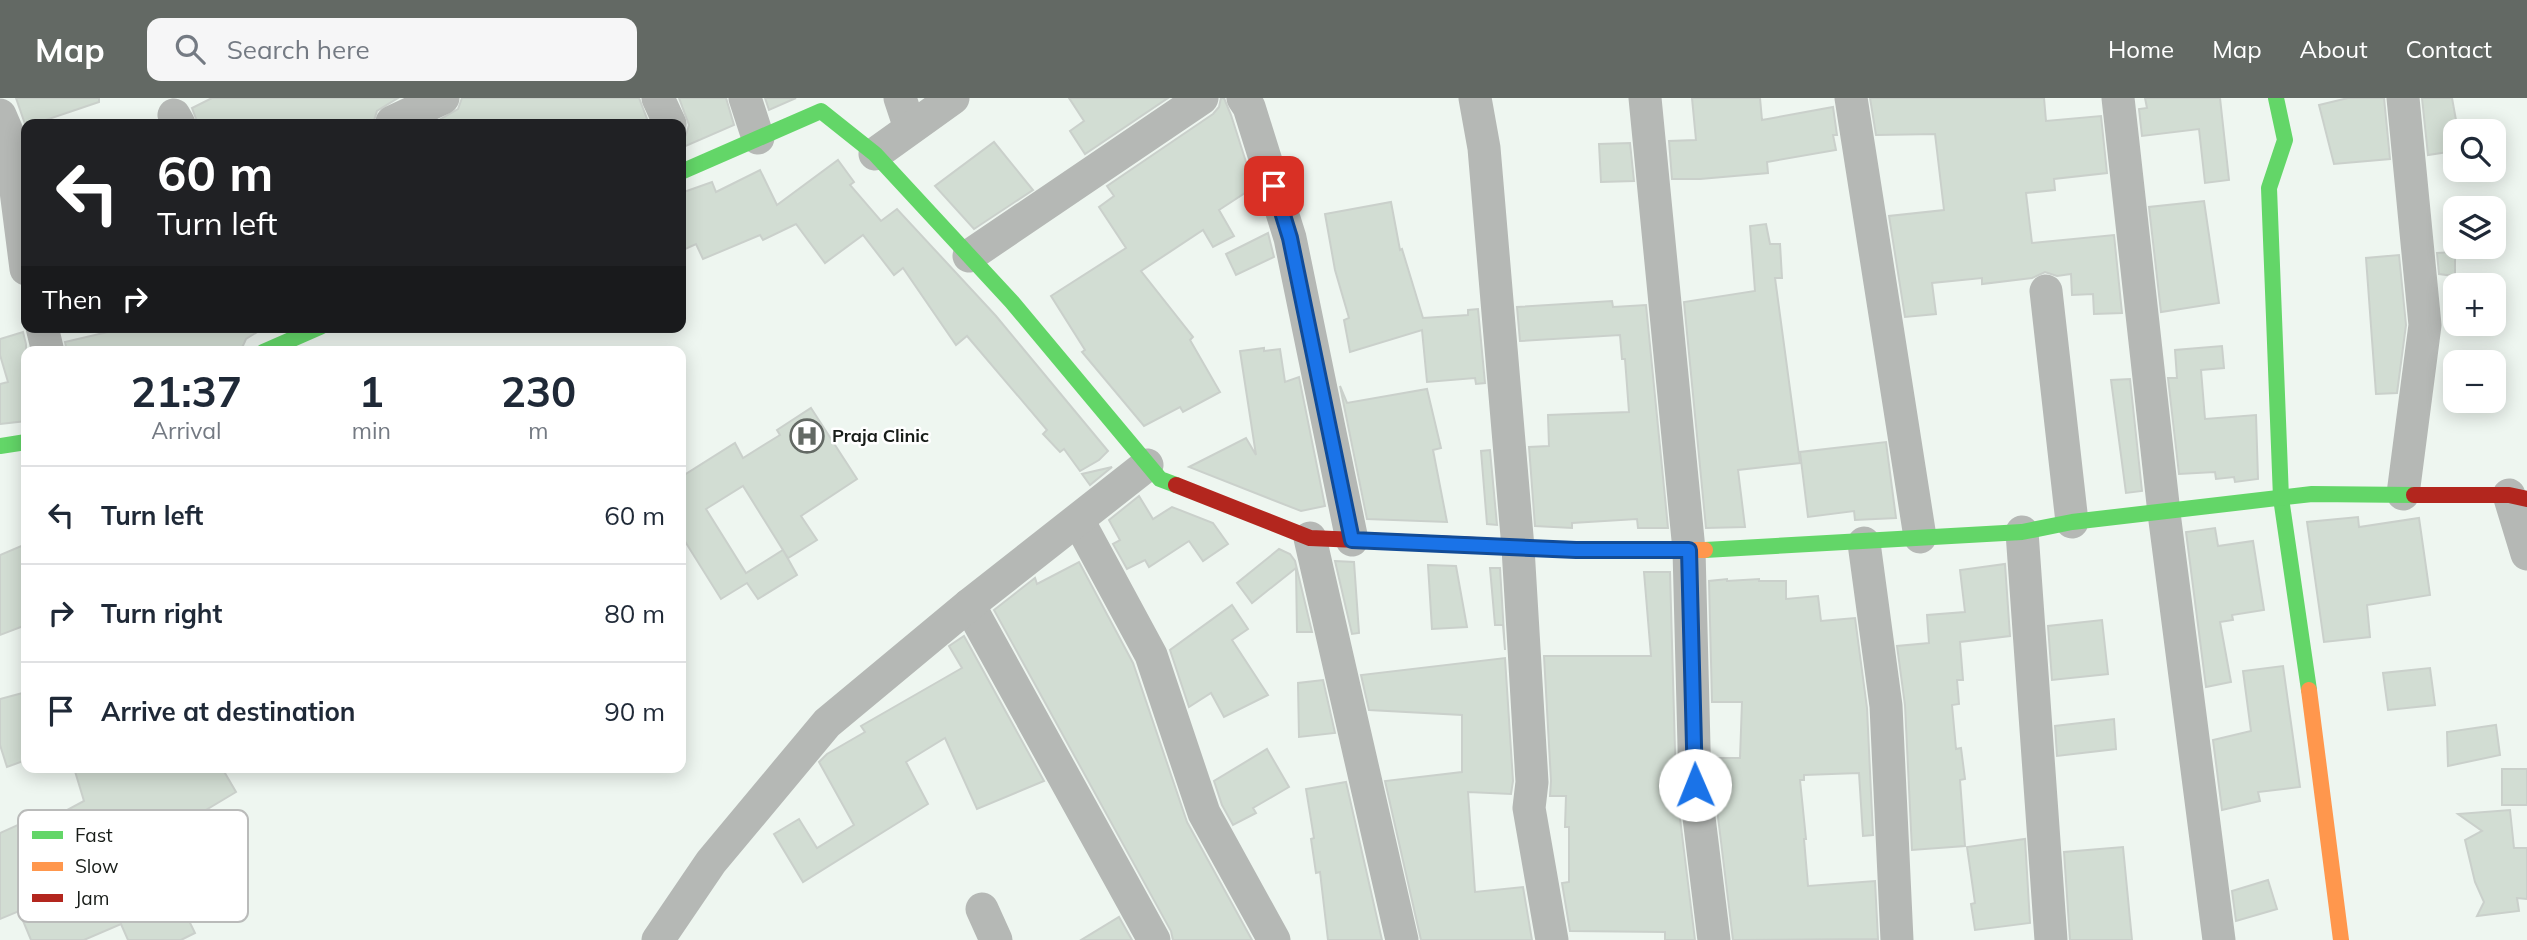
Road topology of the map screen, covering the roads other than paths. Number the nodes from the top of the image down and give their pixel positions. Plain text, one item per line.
1 (443, 98) edge
2 (658, 98) edge
3 (744, 98) edge
4 (953, 98) edge
5 (1202, 98) edge
6 (1243, 98) edge
7 (1475, 98) edge
8 (1644, 98) edge
9 (1851, 98) edge
10 (2118, 98) edge
11 (2276, 98) edge
12 (2403, 98) edge
13 (905, 113) edge
14 (0, 115) edge
15 (387, 115) edge
16 (668, 119) edge
17 (758, 138) junction
18 (874, 154) junction
19 (686, 162) edge
20 (21, 230) edge
21 (969, 256) junction
22 (2046, 291) dead end
23 (296, 333) edge
24 (274, 346) edge
25 (21, 443) edge
26 (0, 446) edge
27 (1147, 465) junction
28 (2403, 495) junction
29 (2518, 497) edge
30 (2281, 498) junction
31 (2164, 513) junction
32 (1078, 520) junction
33 (2071, 522) junction
34 (2022, 532) junction
35 (1920, 537) junction
36 (1310, 538) junction
37 (1352, 540) junction
38 (1864, 543) junction
39 (1518, 548) junction
40 (1689, 550) junction
41 (2527, 554) edge
42 (969, 605) junction
43 (982, 909) dead end
44 (658, 940) edge
45 (996, 940) edge
46 (1154, 940) edge
47 (1274, 940) edge
48 (1402, 940) edge
49 (1552, 940) edge
50 (1714, 940) edge
51 (1897, 940) edge
52 (2051, 940) edge
53 (2219, 940) edge
54 (2341, 940) edge

1 - 15 street
2 - 16 street
3 - 17 street
4 - 13 street
5 - 21 street
6 - 37 street
7 - 39 street
8 - 40 street
9 - 35 street
10 - 31 street
11 - 30 street
12 - 28 street
13 - 18 street
14 - 20 street
17 - 18 street
17 - 19 street
18 - 21 street
21 - 27 street
22 - 33 street
23 - 24 street
25 - 26 street
27 - 32 street
27 - 36 street
28 - 29 street
28 - 30 street
29 - 41 street
30 - 31 street
30 - 54 street
31 - 33 street
31 - 53 street
32 - 42 street
32 - 47 street
33 - 34 street
34 - 35 street
34 - 52 street
35 - 38 street
36 - 37 street
36 - 48 street
37 - 39 street
38 - 40 street
38 - 51 street
39 - 40 street
39 - 49 street
40 - 50 street
42 - 44 street
42 - 46 street
43 - 45 street

